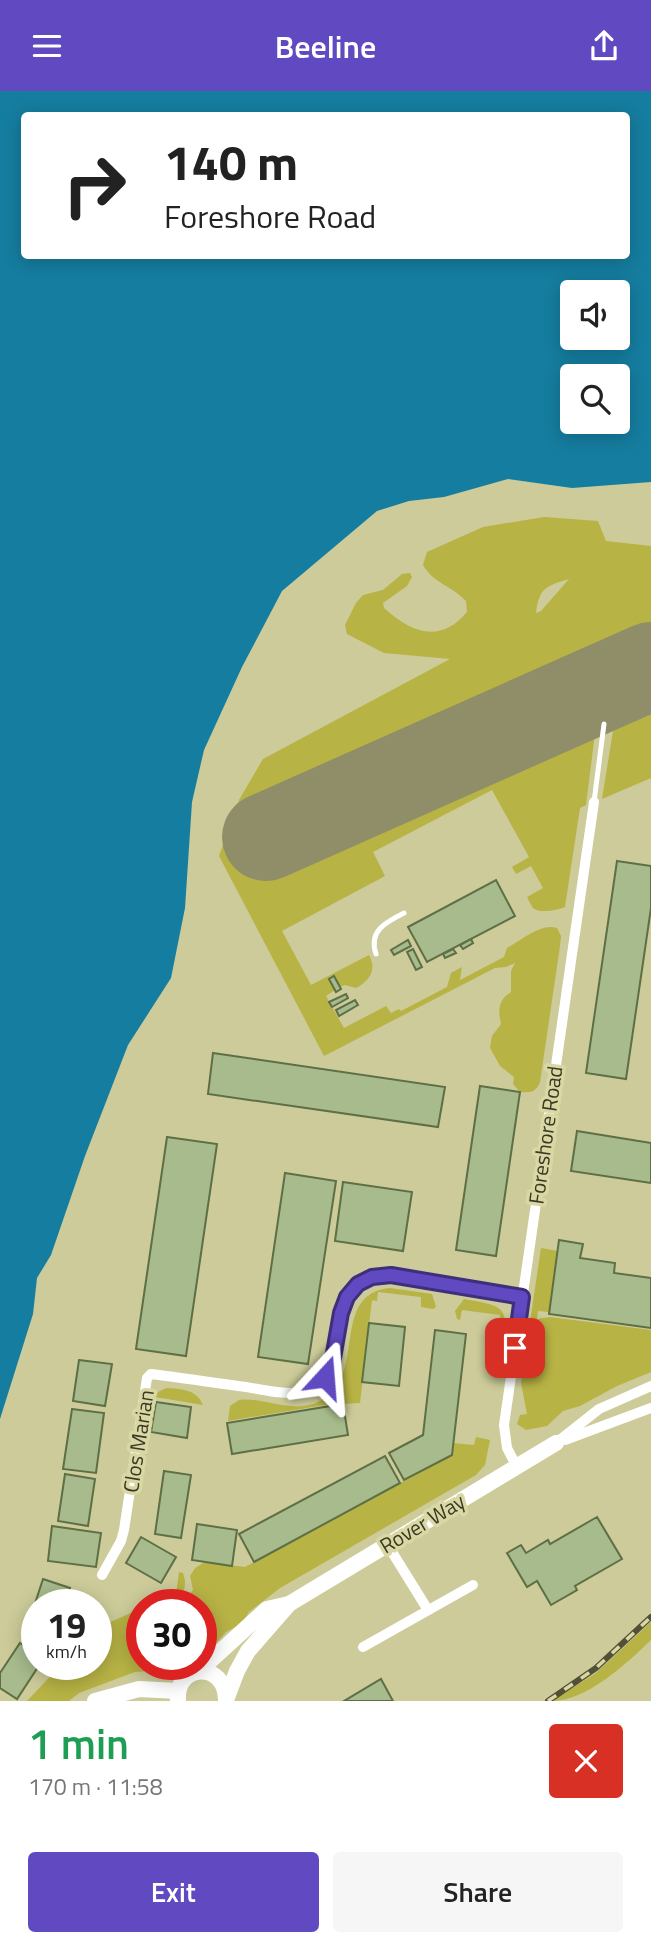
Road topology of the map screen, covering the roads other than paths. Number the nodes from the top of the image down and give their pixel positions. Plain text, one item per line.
1 (604, 724) dead end
2 (594, 802) joint
3 (404, 913) dead end
4 (376, 954) dead end
5 (522, 1297) junction
6 (651, 1386) edge
7 (651, 1408) edge
8 (556, 1443) junction
9 (517, 1467) junction
10 (387, 1543) junction
11 (102, 1575) dead end
12 (473, 1585) dead end
13 (289, 1604) junction
14 (428, 1609) junction
15 (363, 1647) dead end
16 (217, 1655) edge
17 (217, 1678) edge
18 (178, 1696) edge
19 (226, 1700) edge
20 (95, 1701) edge

1 - 2 lane
2 - 5 street, Foreshore Road
3 - 4 lane
5 - 9 street, Foreshore Road
5 - 11 street, Clos Marian
6 - 8 street
7 - 8 street
8 - 9 street, Rover Way
9 - 10 street, Rover Way
10 - 13 street, Rover Way
10 - 14 street
12 - 14 street
13 - 16 street, Rover Way
13 - 19 street, Rover Way
14 - 15 street
17 - 19 street
18 - 20 street

